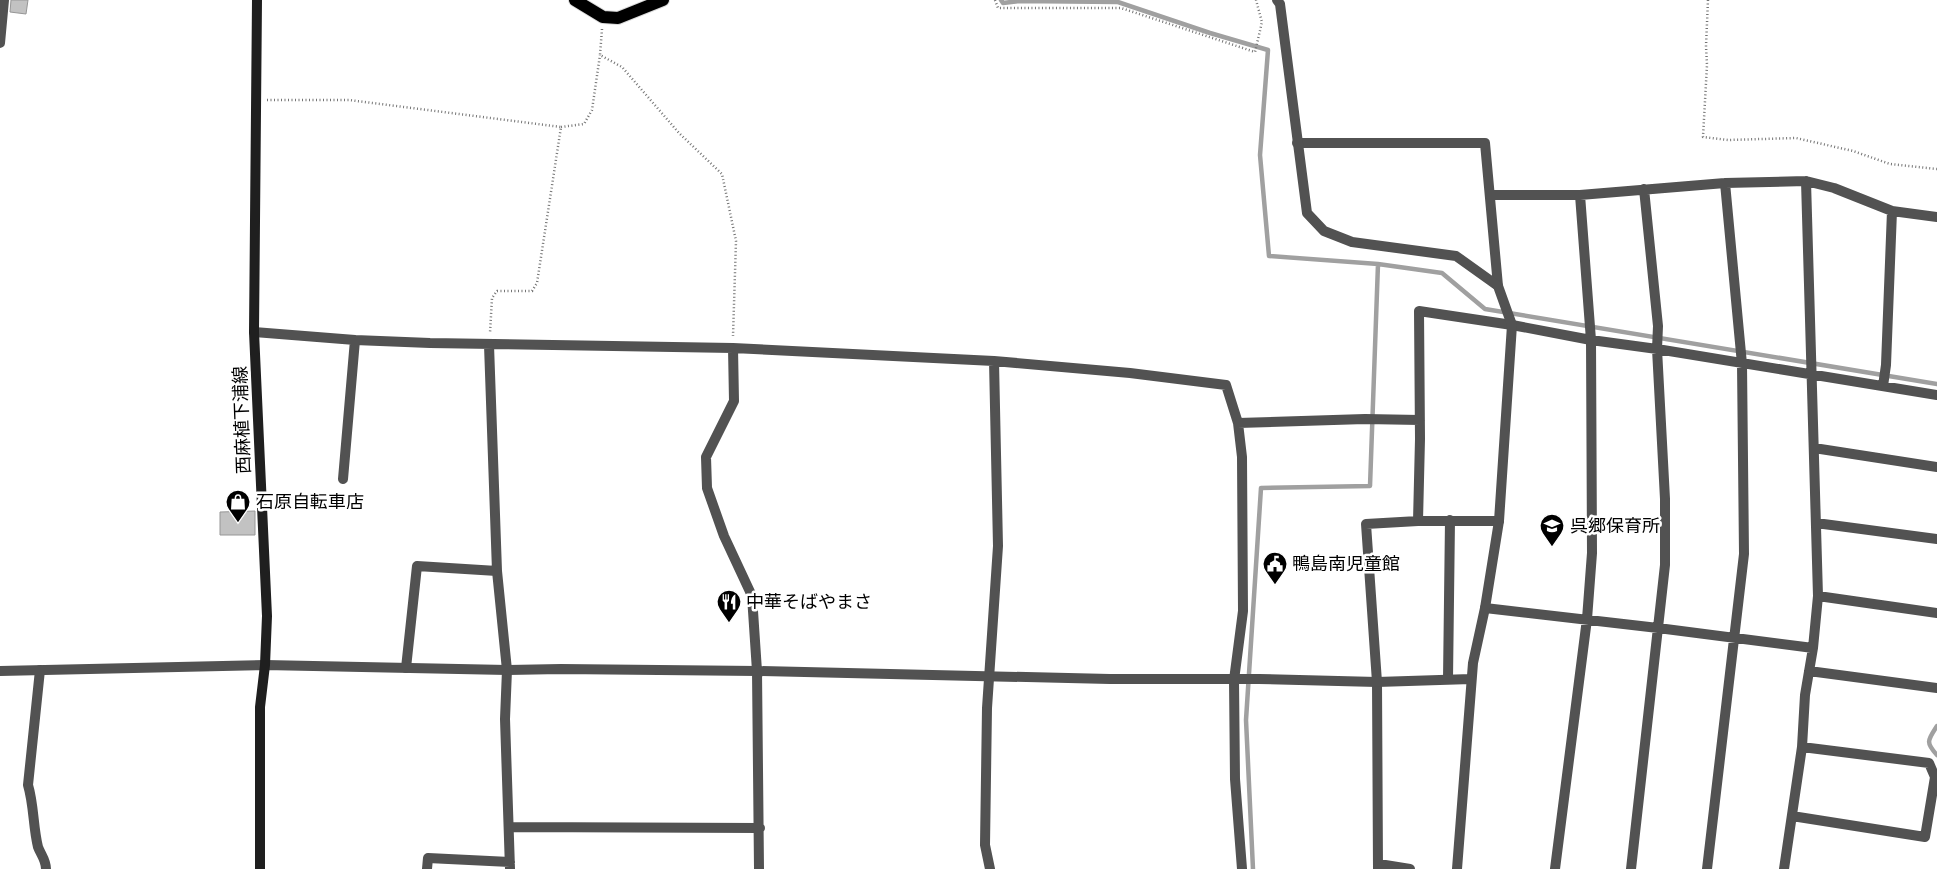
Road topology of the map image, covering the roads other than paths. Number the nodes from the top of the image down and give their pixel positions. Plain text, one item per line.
1 (4, 0) edge
2 (257, 0) edge
3 (575, 0) edge
4 (663, 0) edge
5 (1277, 0) edge
6 (0, 43) edge
7 (1297, 143) junction
8 (1806, 181) junction
9 (1726, 183) junction
10 (1644, 189) junction
11 (1490, 195) junction
12 (1580, 195) junction
13 (1892, 211) junction
14 (1937, 217) edge
15 (1498, 286) junction
16 (1512, 325) junction
17 (254, 332) junction
18 (355, 340) junction
19 (1591, 340) junction
20 (489, 345) junction
21 (733, 348) junction
22 (1657, 349) junction
23 (994, 361) junction
24 (1742, 364) junction
25 (1812, 375) junction
26 (1883, 386) junction
27 (1937, 395) edge
28 (1420, 420) junction
29 (1238, 423) junction
30 (1814, 448) junction
31 (1937, 467) edge
32 (343, 479) dead end
33 (1450, 520) junction
34 (1418, 521) junction
35 (1499, 521) junction
36 (1816, 523) junction
37 (1937, 540) edge
38 (497, 571) junction
39 (1818, 596) junction
40 (1485, 608) junction
41 (1937, 613) edge
42 (1587, 619) junction
43 (1658, 628) junction
44 (1735, 637) junction
45 (1813, 648) junction
46 (265, 665) junction
47 (406, 668) junction
48 (40, 670) junction
49 (507, 670) junction
50 (0, 671) edge
51 (757, 671) junction
52 (1809, 671) junction
53 (988, 676) junction
54 (1448, 679) junction
55 (1471, 679) junction
56 (1234, 680) junction
57 (1377, 682) junction
58 (1937, 688) edge
59 (1802, 747) junction
60 (1792, 816) junction
61 (509, 827) junction
62 (760, 828) junction
63 (510, 866) edge
64 (1378, 867) edge
65 (46, 869) edge
66 (260, 869) edge
67 (427, 869) edge
68 (759, 869) edge
69 (990, 869) edge
70 (1242, 869) edge
71 (1410, 869) edge
72 (1457, 869) edge
73 (1555, 869) edge
74 (1631, 869) edge
75 (1707, 869) edge
76 (1784, 869) edge

1 - 6 street
2 - 17 main road, 西麻植下浦線
3 - 4 main road
5 - 7 street
7 - 11 street
7 - 15 street
8 - 9 street
8 - 13 street
8 - 25 street
9 - 10 street
9 - 24 street
10 - 12 street
10 - 22 street
11 - 12 street
11 - 15 street
12 - 19 street
13 - 14 street
13 - 26 street
15 - 16 street
16 - 19 street
16 - 28 street
16 - 35 street
17 - 18 street
17 - 46 main road, 西麻植下浦線
18 - 20 street
18 - 32 street
19 - 22 street
19 - 42 street
20 - 21 street
20 - 38 street
21 - 23 street
21 - 51 street
22 - 24 street
22 - 43 street
23 - 29 street
23 - 53 street
24 - 25 street
24 - 44 street
25 - 26 street
25 - 30 street
26 - 27 street
28 - 29 street
28 - 34 street
29 - 56 street
30 - 31 street
30 - 36 street
33 - 34 street
33 - 35 street
33 - 54 street
34 - 57 street
35 - 40 street
36 - 37 street
36 - 39 street
38 - 47 street
38 - 49 street
39 - 41 street
39 - 45 street
40 - 42 street
40 - 55 street
42 - 43 street
42 - 73 street
43 - 44 street
43 - 74 street
44 - 45 street
44 - 75 street
45 - 52 street
46 - 47 street
46 - 48 street
46 - 66 main road, 西麻植下浦線
47 - 49 street
48 - 50 street
48 - 65 street
49 - 51 street
49 - 61 street
51 - 53 street
51 - 62 street
52 - 58 street
52 - 59 street
53 - 56 street
53 - 69 street
54 - 55 street
54 - 57 street
55 - 72 street
56 - 57 street
56 - 70 street
57 - 64 street
59 - 60 street
59 - 60 street
60 - 76 street
61 - 62 street
61 - 63 street
62 - 68 street
63 - 67 street
64 - 71 street

